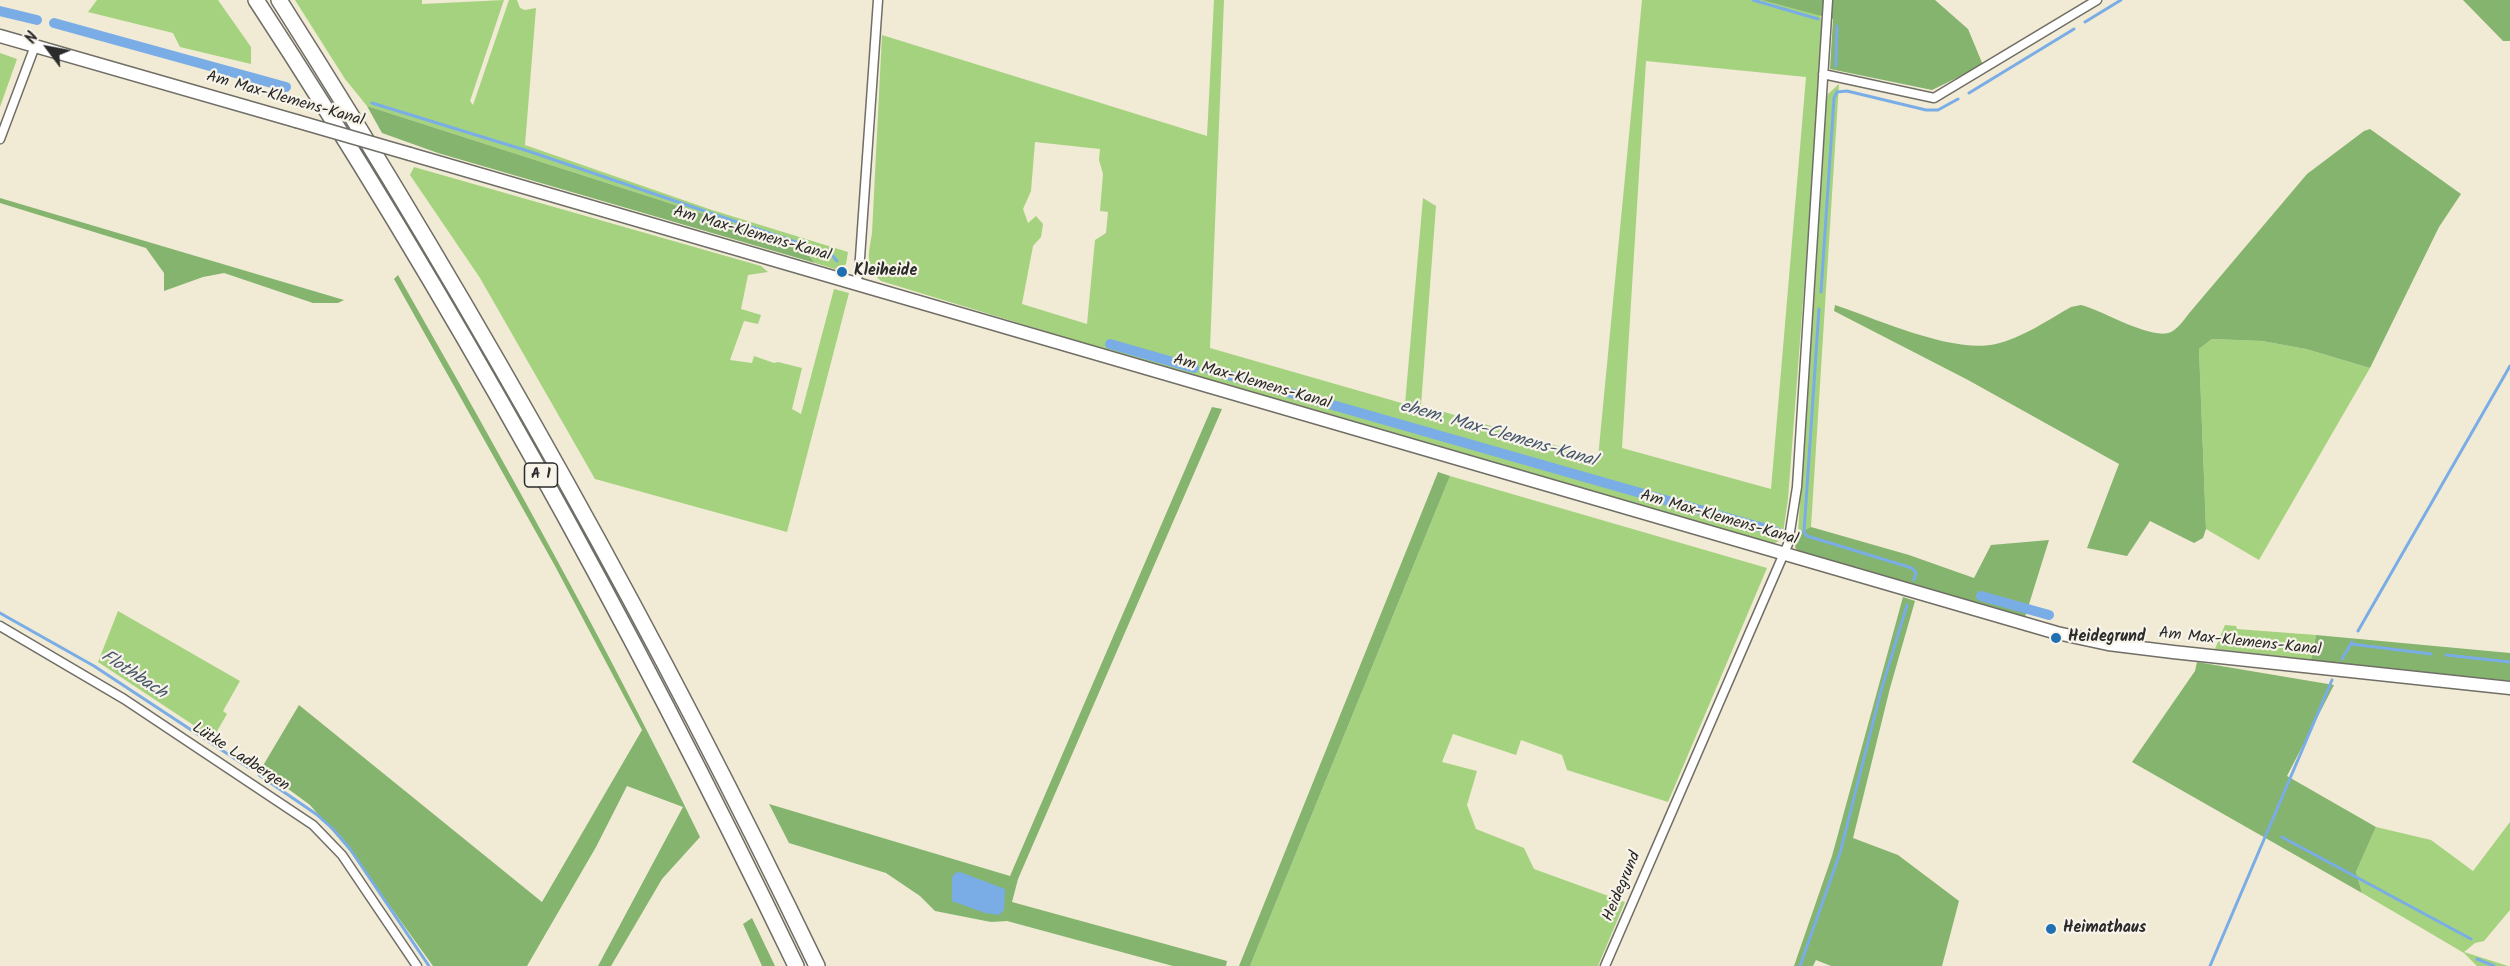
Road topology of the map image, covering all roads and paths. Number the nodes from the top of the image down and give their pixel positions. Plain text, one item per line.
1 (256, 0) edge
2 (279, 0) edge
3 (878, 0) edge
4 (1828, 0) edge
5 (2097, 0) edge
6 (0, 36) edge
7 (35, 46) junction
8 (1823, 74) junction
9 (0, 139) edge
10 (856, 282) junction
11 (1785, 556) junction
12 (0, 626) edge
13 (2510, 688) edge
14 (417, 966) edge
15 (796, 966) edge
16 (817, 966) edge
17 (1605, 966) edge

1 - 15 highway, A 1
2 - 16 highway, A 1
3 - 10 street
4 - 8 street, Heidegrund
5 - 8 street
6 - 7 main road, Am Max-Klemens-Kanal
7 - 9 street
7 - 10 main road, Am Max-Klemens-Kanal, bridge
8 - 11 street, Heidegrund
10 - 11 main road, Am Max-Klemens-Kanal
11 - 13 main road, Am Max-Klemens-Kanal
11 - 17 street, Heidegrund
12 - 14 street, Lütke Ladbergen

